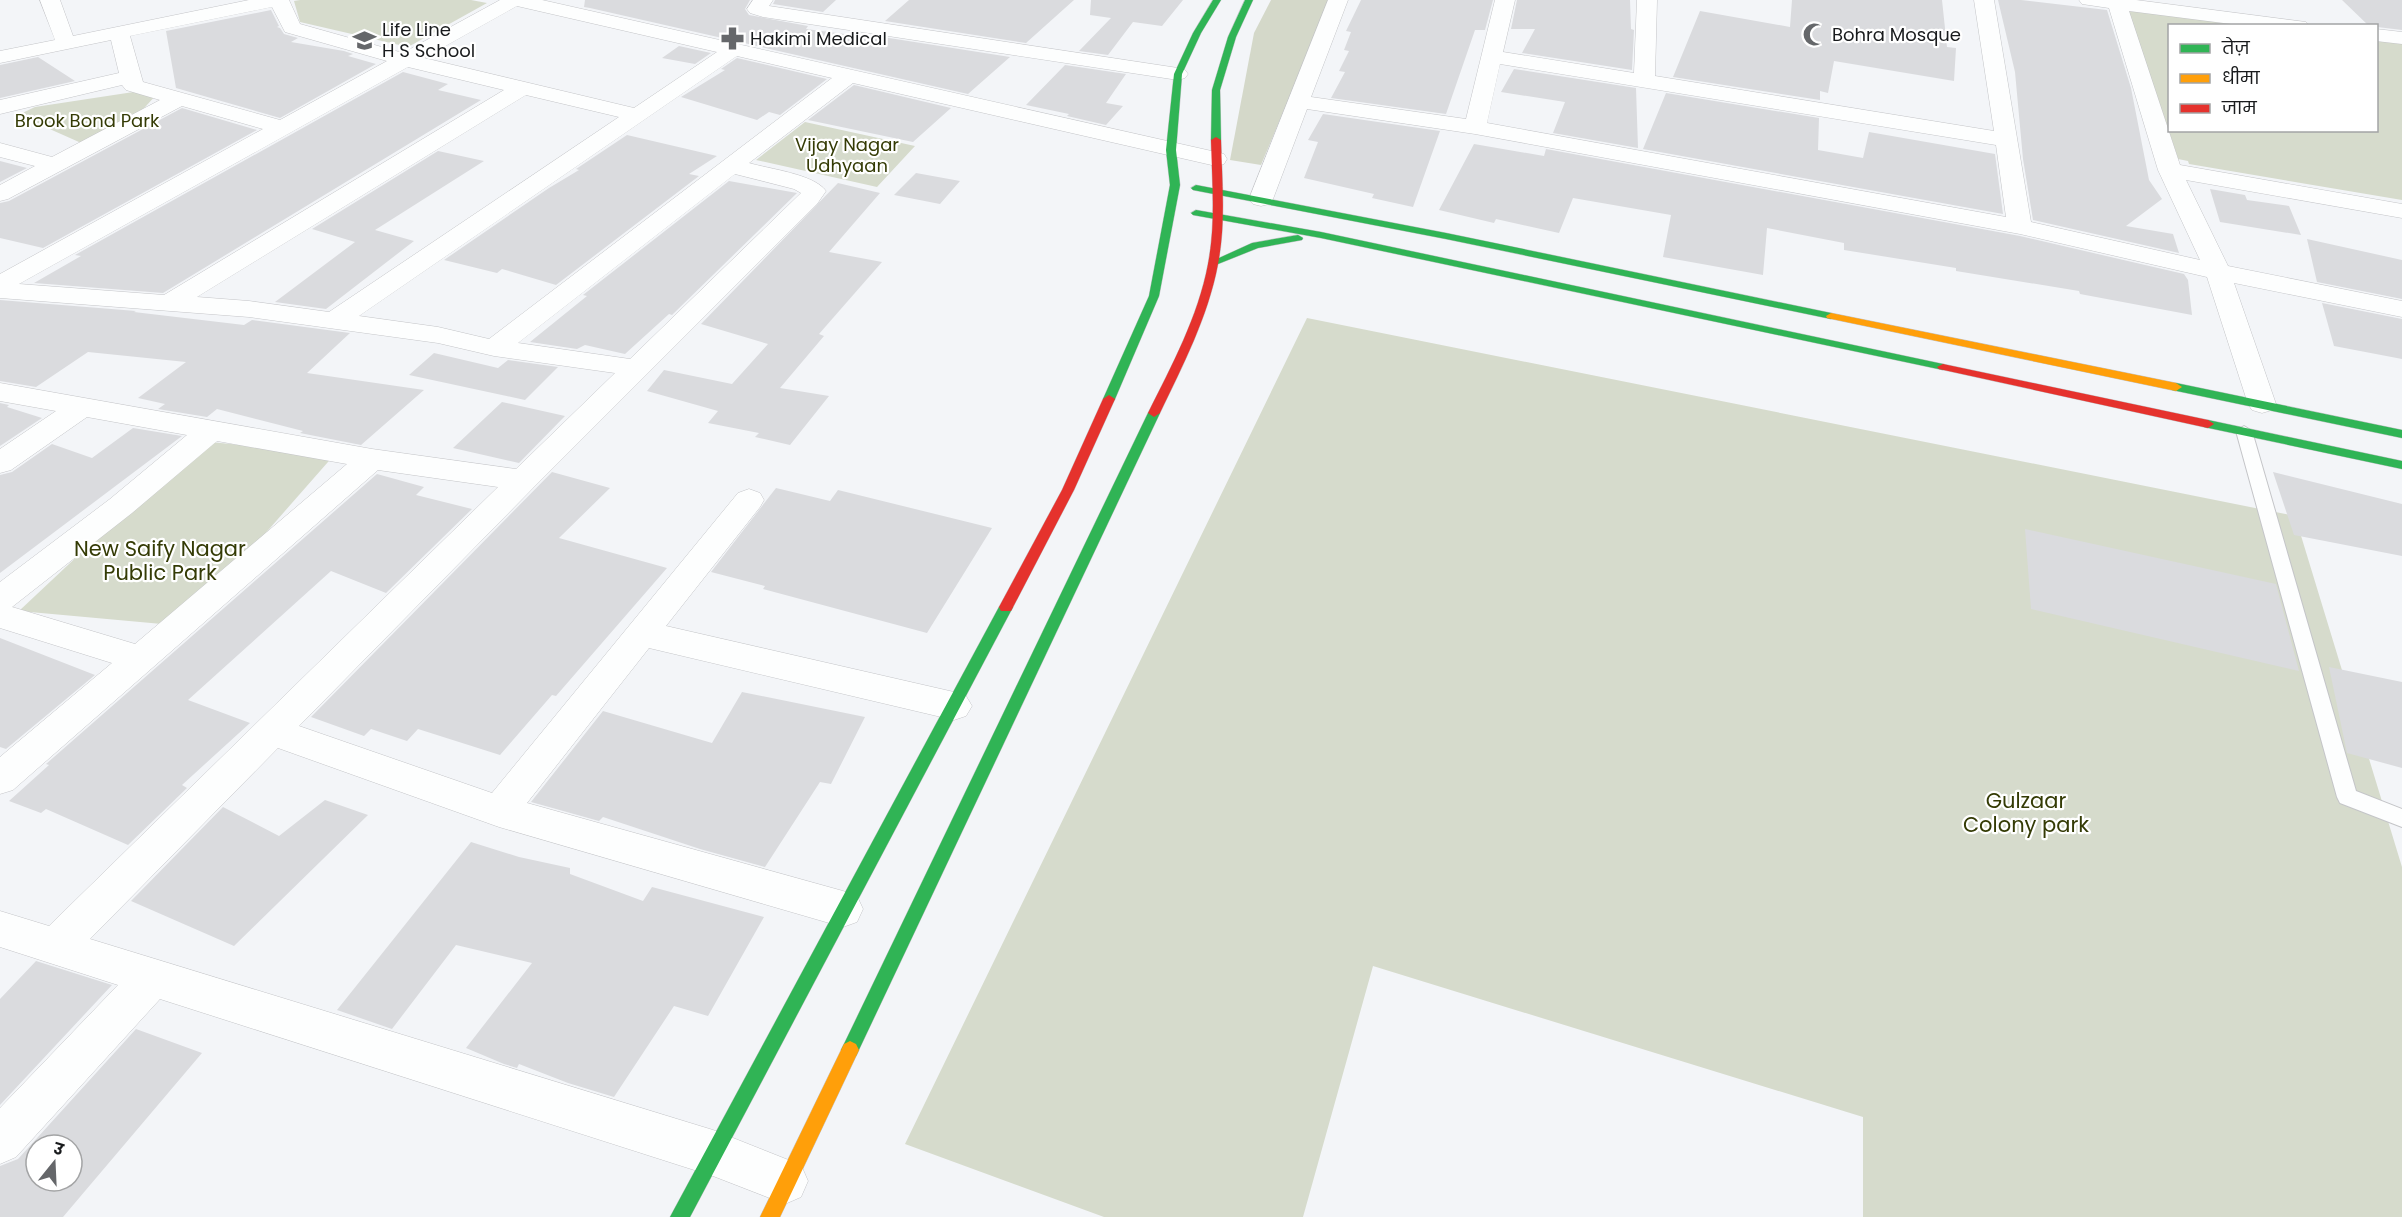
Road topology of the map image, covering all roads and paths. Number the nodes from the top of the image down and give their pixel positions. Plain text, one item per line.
1 (50, 0) edge
2 (171, 0) edge
3 (278, 0) edge
4 (515, 0) edge
5 (763, 0) edge
6 (1217, 0) edge
7 (1249, 0) edge
8 (1338, 0) edge
9 (1505, 0) edge
10 (1647, 0) edge
11 (1984, 0) edge
12 (2090, 0) edge
13 (2117, 3) junction
14 (235, 4) edge
15 (611, 4) dead end
16 (586, 16) junction
17 (186, 19) junction
18 (2283, 24) edge
19 (120, 33) junction
20 (2378, 35) edge
21 (2402, 38) edge
22 (66, 43) junction
23 (733, 50) junction
24 (1492, 56) junction
25 (0, 57) edge
26 (405, 60) junction
27 (1178, 74) junction
28 (132, 76) junction
29 (847, 77) junction
30 (1644, 81) junction
31 (522, 88) junction
32 (179, 99) junction
33 (1300, 102) junction
34 (0, 107) edge
35 (637, 115) junction
36 (1475, 127) junction
37 (283, 128) junction
38 (2006, 140) junction
39 (0, 150) edge
40 (1170, 150) junction
41 (1216, 159) junction
42 (56, 165) junction
43 (732, 166) junction
44 (2170, 170) junction
45 (1175, 185) junction
46 (1217, 191) junction
47 (0, 194) edge
48 (1261, 199) junction
49 (2373, 206) junction
50 (1170, 210) junction
51 (2402, 211) edge
52 (1216, 216) junction
53 (2020, 227) junction
54 (2402, 234) edge
55 (1321, 235) junction
56 (1213, 263) junction
57 (2218, 272) junction
58 (0, 284) edge
59 (0, 290) edge
60 (169, 303) junction
61 (2402, 309) edge
62 (334, 321) junction
63 (494, 348) junction
64 (637, 368) junction
65 (0, 392) edge
66 (2262, 404) junction
67 (82, 407) junction
68 (211, 430) junction
69 (2244, 431) junction
70 (2402, 434) edge
71 (372, 459) junction
72 (0, 463) edge
73 (2402, 465) edge
74 (523, 480) junction
75 (749, 500) dead end
76 (0, 599) edge
77 (0, 616) edge
78 (640, 633) junction
79 (142, 659) junction
80 (954, 706) junction
81 (272, 730) junction
82 (0, 779) edge
83 (499, 810) junction
84 (2402, 818) edge
85 (843, 909) junction
86 (0, 929) edge
87 (57, 945) junction
88 (153, 977) junction
89 (0, 1141) edge
90 (712, 1154) junction
91 (778, 1199) edge
92 (680, 1217) edge

1 - 22 street
2 - 17 street
3 - 14 street
3 - 26 street
4 - 16 street
4 - 26 street
5 - 27 street
6 - 27 main road
7 - 41 main road
8 - 33 street
9 - 24 street
10 - 30 street
11 - 38 street
12 - 13 street
13 - 18 street
13 - 44 street
14 - 17 street
15 - 16 street
16 - 23 street
17 - 19 street
19 - 22 street
19 - 28 street
20 - 21 street
22 - 25 street
23 - 29 street
23 - 35 street
24 - 30 street
24 - 36 street
26 - 31 street
26 - 37 street
27 - 40 main road
28 - 32 street
28 - 34 street
29 - 40 street
29 - 43 street
30 - 38 street
31 - 35 street
31 - 60 street
32 - 37 street
32 - 42 street
33 - 36 street
33 - 48 street
35 - 62 street
36 - 53 street
37 - 58 street
38 - 53 street
39 - 42 street
40 - 41 street
40 - 45 main road
41 - 46 main road
42 - 47 street
43 - 63 street
43 - 64 street
44 - 49 street
44 - 57 street
45 - 46 main road
45 - 50 main road
46 - 48 main road
46 - 52 main road
48 - 66 main road
49 - 51 street
49 - 54 street
50 - 52 main road
50 - 80 main road
52 - 55 main road
52 - 56 main road
53 - 57 street
55 - 56 main road
55 - 69 main road
56 - 91 main road
57 - 61 street
57 - 66 street
59 - 60 street
60 - 62 street
62 - 63 street
63 - 64 street
64 - 74 street
65 - 67 street
66 - 70 main road
67 - 68 street
67 - 72 street
68 - 71 street
68 - 76 street
69 - 73 main road
69 - 84 lane
71 - 74 street
71 - 79 street
74 - 81 street
75 - 78 street
77 - 79 street
78 - 80 street
78 - 83 street
79 - 82 street
80 - 85 main road
81 - 83 street
81 - 87 street
83 - 85 street
85 - 90 main road
86 - 87 street
87 - 88 street
88 - 89 street
88 - 90 street
90 - 91 street
90 - 92 main road

